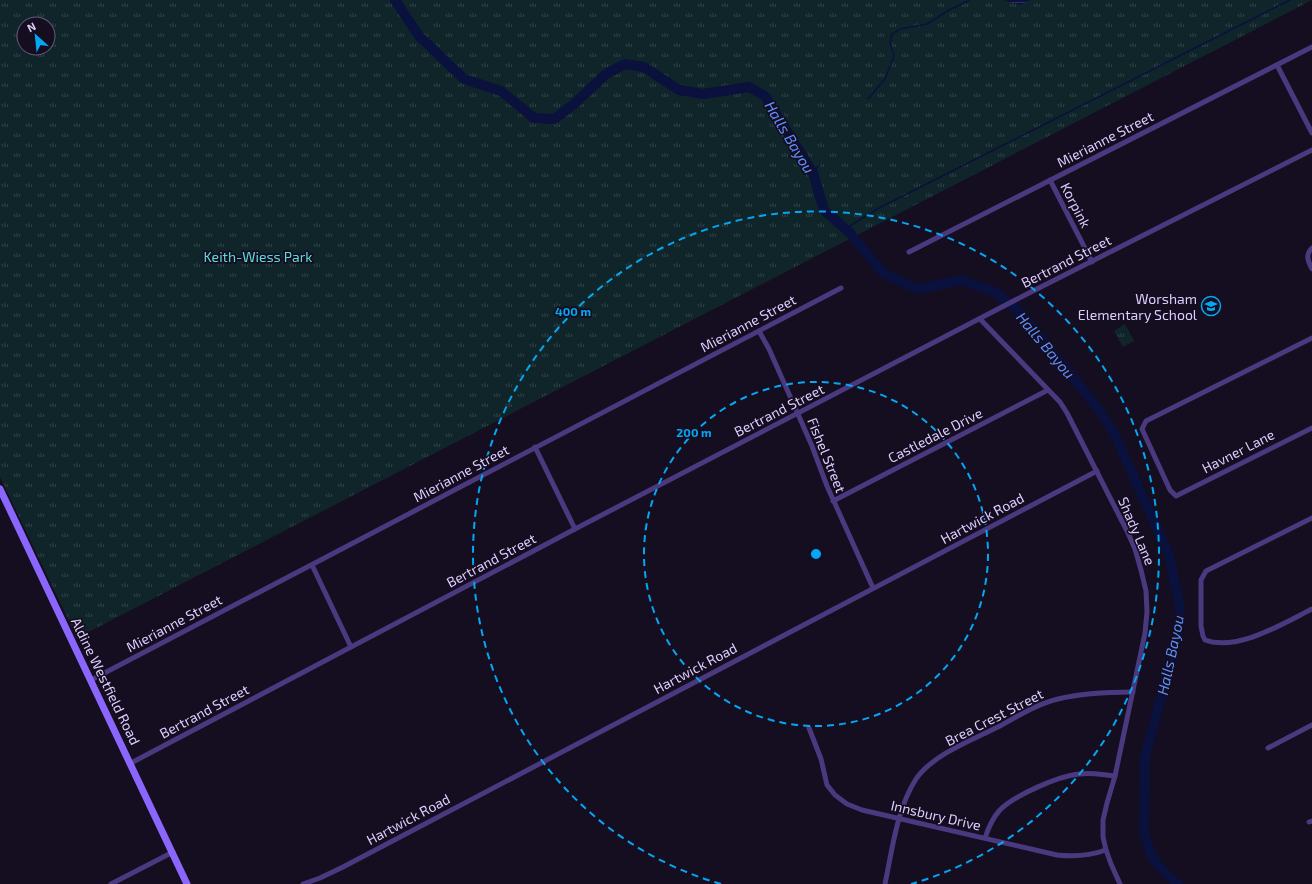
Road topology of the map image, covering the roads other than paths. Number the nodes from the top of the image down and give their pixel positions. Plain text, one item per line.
1 (1312, 47) edge
2 (1277, 65) junction
3 (1312, 133) edge
4 (1312, 150) edge
5 (1050, 180) junction
6 (1312, 248) edge
7 (909, 252) dead end
8 (1092, 262) junction
9 (1312, 269) edge
10 (841, 288) dead end
11 (980, 319) junction
12 (759, 331) junction
13 (1312, 338) edge
14 (1048, 390) junction
15 (798, 414) junction
16 (1312, 428) edge
17 (535, 447) junction
18 (1097, 471) junction
19 (0, 489) edge
20 (833, 501) junction
21 (1312, 518) edge
22 (575, 529) junction
23 (312, 564) junction
24 (873, 588) junction
25 (1312, 609) edge
26 (351, 647) junction
27 (91, 680) junction
28 (1133, 692) junction
29 (1312, 725) edge
30 (809, 728) dead end
31 (1268, 748) dead end
32 (131, 763) junction
33 (1115, 776) junction
34 (900, 819) junction
35 (985, 838) junction
36 (1106, 850) junction
37 (173, 852) junction
38 (111, 884) edge
39 (188, 884) edge
40 (303, 884) edge
41 (885, 884) edge
42 (1120, 884) edge

1 - 2 street, Mierianne Street
2 - 3 street
2 - 5 street, Mierianne Street
4 - 8 street, Bertrand Street
5 - 7 street, Mierianne Street
5 - 8 street, Korpink
6 - 9 street
8 - 11 street, Bertrand Street
10 - 12 street, Mierianne Street
11 - 14 street, Shady Lane
11 - 15 street, Bertrand Street
12 - 15 street, Fishel Street
12 - 17 street, Mierianne Street
13 - 16 street, Havner Lane
14 - 18 street, Shady Lane
14 - 20 street, Castledale Drive
15 - 20 street, Fishel Street
15 - 22 street, Bertrand Street
17 - 22 street
17 - 23 street, Mierianne Street
18 - 24 street, Hartwick Road
18 - 28 street, Shady Lane
19 - 27 main road, Aldine Westfield Road
20 - 24 street, Fishel Street
21 - 25 street
22 - 26 street, Bertrand Street
23 - 26 street
23 - 27 street, Mierianne Street
24 - 40 street, Hartwick Road
26 - 32 street, Bertrand Street
27 - 32 main road, Aldine Westfield Road
28 - 33 street, Shady Lane
28 - 34 street, Brea Crest Street
29 - 31 street
30 - 34 street, Innsbury Drive
32 - 37 main road, Aldine Westfield Road
33 - 35 street
33 - 36 street, Shady Lane
34 - 35 street, Innsbury Drive
34 - 41 street, Brea Crest Street
35 - 36 street, Innsbury Drive
36 - 42 street, Shady Lane
37 - 38 street
37 - 39 main road, Aldine Westfield Road

